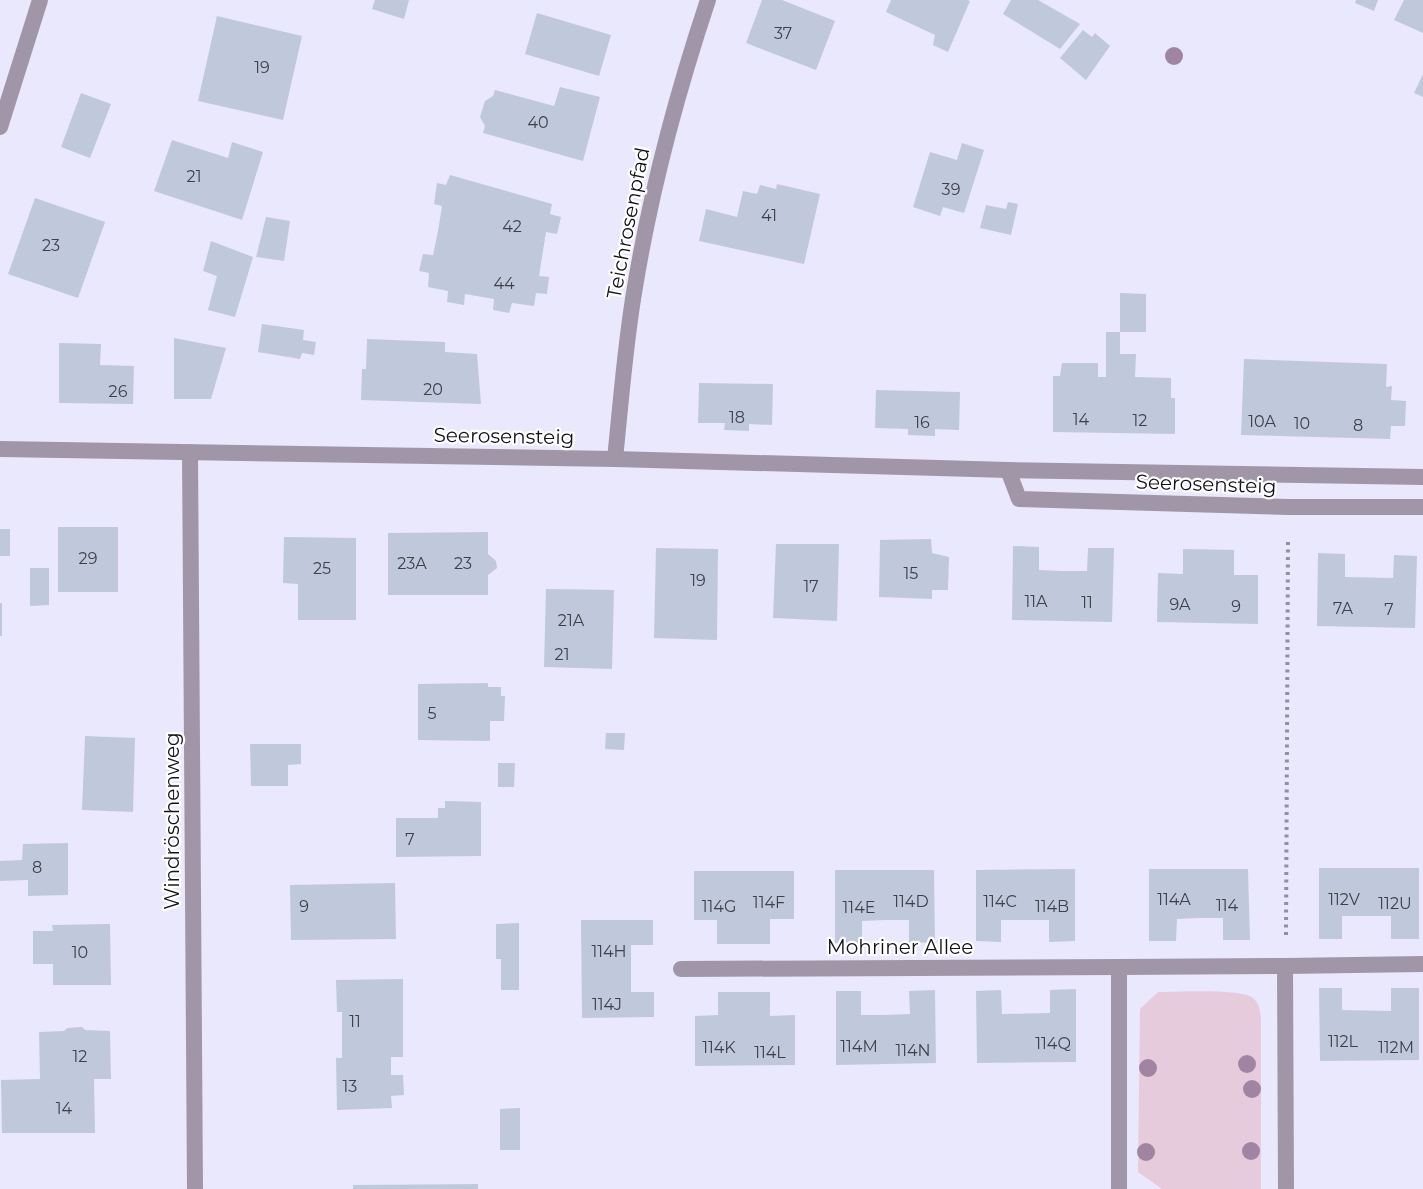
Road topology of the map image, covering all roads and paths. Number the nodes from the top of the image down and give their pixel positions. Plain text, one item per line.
1 (40, 0) edge
2 (708, 0) edge
3 (0, 127) edge
4 (0, 449) edge
5 (190, 452) junction
6 (615, 459) junction
7 (1008, 470) junction
8 (1423, 477) edge
9 (1288, 507) junction
10 (1423, 507) edge
11 (1423, 964) edge
12 (1286, 966) junction
13 (1119, 967) junction
14 (681, 969) dead end
15 (195, 1189) edge
16 (1119, 1189) edge
17 (1286, 1189) edge

1 - 3 street
2 - 6 street, Teichrosenpfad
4 - 5 street, Seerosensteig
5 - 6 street, Seerosensteig
5 - 15 street, Windröschenweg
6 - 7 street, Seerosensteig
7 - 8 street, Seerosensteig
7 - 9 street, Seerosensteig
9 - 10 street, Seerosensteig
9 - 12 path
11 - 12 street, Mohriner Allee
12 - 13 street, Mohriner Allee
12 - 17 street
13 - 14 street, Mohriner Allee
13 - 16 street

